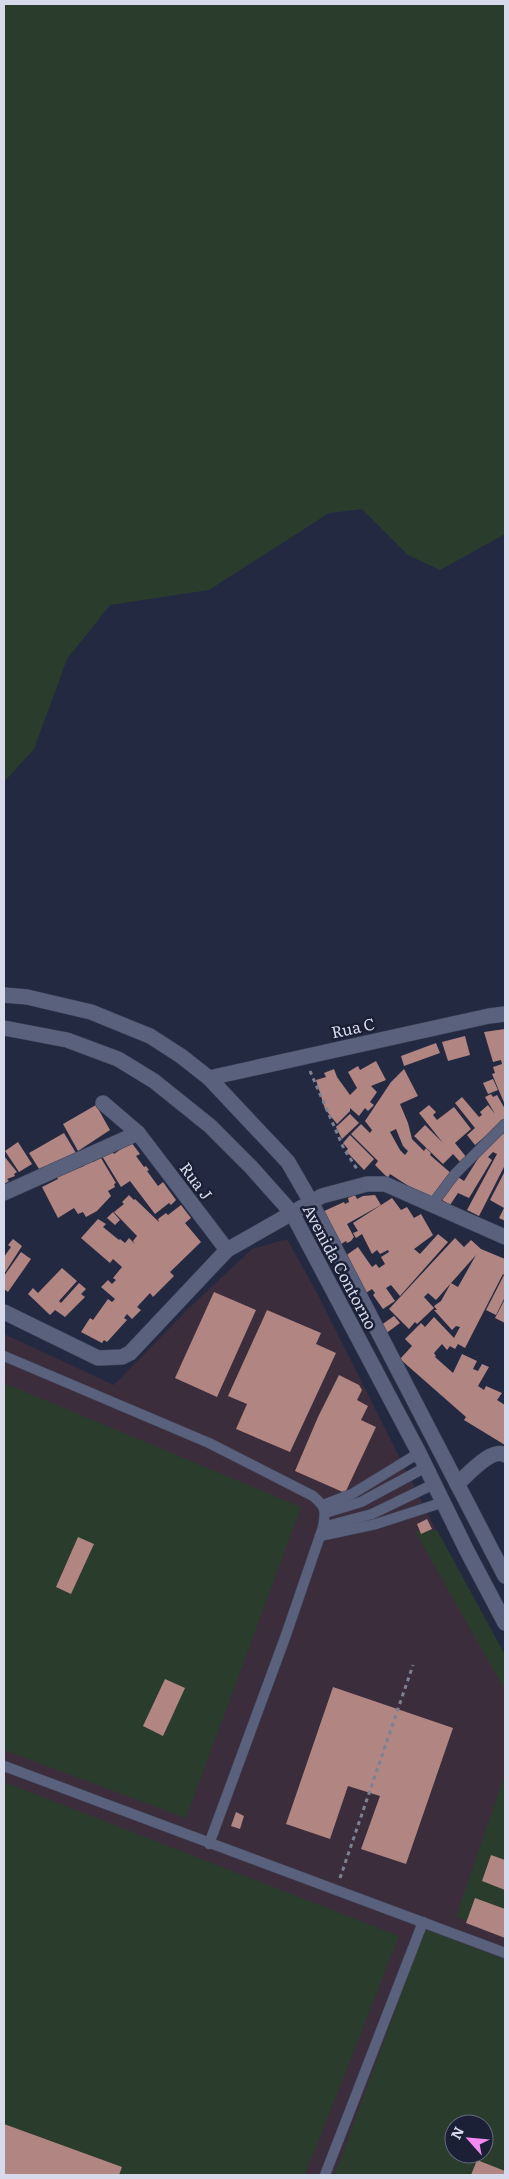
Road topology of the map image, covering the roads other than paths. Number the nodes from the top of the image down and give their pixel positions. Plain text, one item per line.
1 (4, 995) edge
2 (505, 1014) edge
3 (4, 1028) edge
4 (208, 1078) junction
5 (103, 1103) dead end
6 (505, 1124) edge
7 (138, 1133) junction
8 (4, 1193) edge
9 (311, 1202) junction
10 (431, 1206) junction
11 (292, 1213) junction
12 (505, 1237) edge
13 (227, 1250) junction
14 (4, 1312) edge
15 (4, 1356) edge
16 (505, 1455) edge
17 (423, 1460) junction
18 (434, 1484) junction
19 (457, 1484) junction
20 (444, 1502) junction
21 (324, 1509) junction
22 (321, 1531) junction
23 (505, 1576) edge
24 (505, 1623) edge
25 (4, 1766) edge
26 (209, 1844) junction
27 (423, 1922) junction
28 (505, 1953) edge
29 (325, 2175) edge

1 - 4 street, Avenida Contorno
2 - 4 street, Rua C
3 - 11 street, Avenida Contorno
4 - 9 street, Avenida Contorno
5 - 7 street, Rua J
6 - 10 lane
7 - 8 street
7 - 13 street, Rua J
9 - 10 street
9 - 11 street
9 - 19 street, Avenida Contorno
10 - 12 street
11 - 13 street
11 - 17 street, Avenida Contorno
13 - 14 street
15 - 21 lane
16 - 19 street
17 - 18 street, Avenida Contorno
17 - 21 lane
17 - 21 lane
18 - 20 street, Avenida Contorno
18 - 22 lane
19 - 23 street, Avenida Contorno
20 - 22 lane
20 - 24 street, Avenida Contorno
21 - 22 lane
22 - 26 lane
25 - 26 lane
26 - 27 lane
27 - 28 lane
27 - 29 lane

